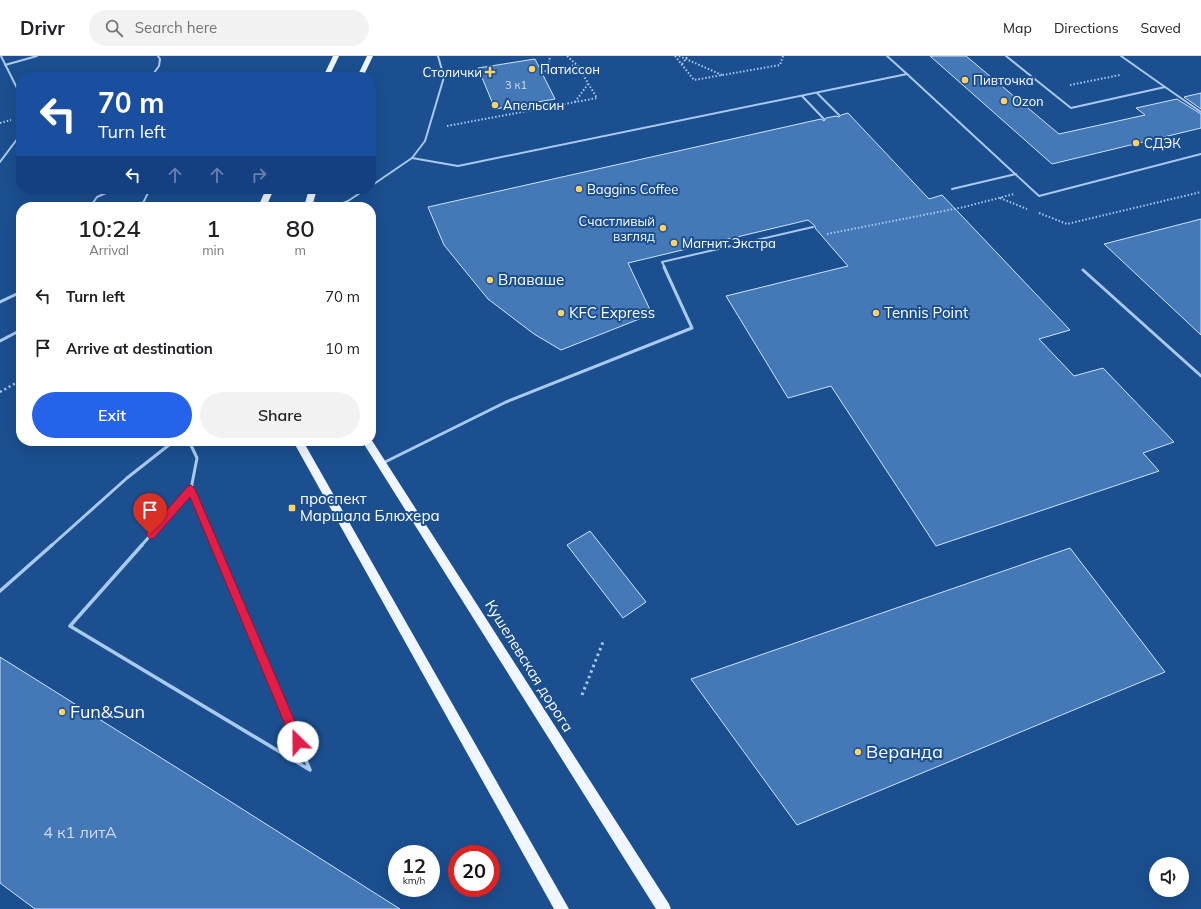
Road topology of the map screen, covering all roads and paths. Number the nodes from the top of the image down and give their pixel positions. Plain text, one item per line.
1 (1, 56) edge
2 (37, 56) edge
3 (158, 56) edge
4 (336, 56) edge
5 (370, 56) edge
6 (438, 56) edge
7 (550, 56) edge
8 (567, 56) edge
9 (675, 56) edge
10 (679, 56) edge
11 (688, 56) edge
12 (783, 56) edge
13 (887, 56) edge
14 (1006, 56) edge
15 (1121, 56) edge
16 (686, 59) junction
17 (682, 64) junction
18 (6, 65) junction
19 (577, 65) junction
20 (548, 70) junction
21 (1142, 70) junction
22 (155, 72) edge
23 (328, 72) edge
24 (362, 72) edge
25 (541, 72) dead end
26 (907, 74) junction
27 (723, 75) junction
28 (588, 84) junction
29 (16, 86) edge
30 (1165, 87) junction
31 (1048, 90) junction
32 (817, 93) junction
33 (802, 96) junction
34 (574, 102) junction
35 (1201, 112) edge
36 (839, 115) dead end
37 (824, 118) dead end
38 (447, 126) dead end
39 (16, 141) edge
40 (1201, 154) edge
41 (412, 158) junction
42 (0, 162) edge
43 (1016, 174) junction
44 (376, 183) edge
45 (952, 189) dead end
46 (1032, 189) junction
47 (1201, 192) edge
48 (104, 194) edge
49 (358, 194) edge
50 (1000, 198) junction
51 (94, 202) edge
52 (346, 202) edge
53 (1030, 210) dead end
54 (1037, 213) dead end
55 (813, 227) dead end
56 (820, 236) dead end
57 (1083, 270) dead end
58 (16, 294) edge
59 (0, 302) edge
60 (16, 333) edge
61 (0, 341) edge
62 (1201, 376) edge
63 (16, 383) edge
64 (0, 392) edge
65 (168, 446) edge
66 (191, 446) edge
67 (301, 446) edge
68 (370, 446) edge
69 (381, 464) junction
70 (191, 489) junction
71 (0, 591) edge
72 (603, 642) dead end
73 (582, 695) dead end
74 (562, 909) edge
75 (664, 909) edge

1 - 18 lane
2 - 18 lane
3 - 22 lane
4 - 23 main road
5 - 24 main road
6 - 41 lane
7 - 20 path
8 - 19 path
9 - 17 path
10 - 16 path
11 - 16 path
12 - 27 path
13 - 26 lane
14 - 31 lane
15 - 21 lane
16 - 17 path
16 - 27 path
17 - 27 path
18 - 29 lane
19 - 20 path
19 - 28 path
20 - 25 path
21 - 30 lane
21 - 31 path
26 - 32 lane
26 - 43 lane
28 - 34 path
28 - 34 path
30 - 31 lane
30 - 35 lane
32 - 33 lane
32 - 36 lane
33 - 37 lane
33 - 41 lane
34 - 38 path
39 - 42 lane
40 - 46 lane
41 - 44 lane
43 - 45 lane
43 - 46 lane
46 - 50 path
47 - 54 path
48 - 51 lane
49 - 52 lane
50 - 53 path
50 - 56 path
55 - 69 lane
57 - 62 lane
58 - 59 lane
60 - 61 lane
63 - 64 path
65 - 71 lane
66 - 70 lane
67 - 74 main road
68 - 69 main road, Кушелевская дорога
69 - 75 main road, Кушелевская дорога
70 - 70 lane
72 - 73 path

